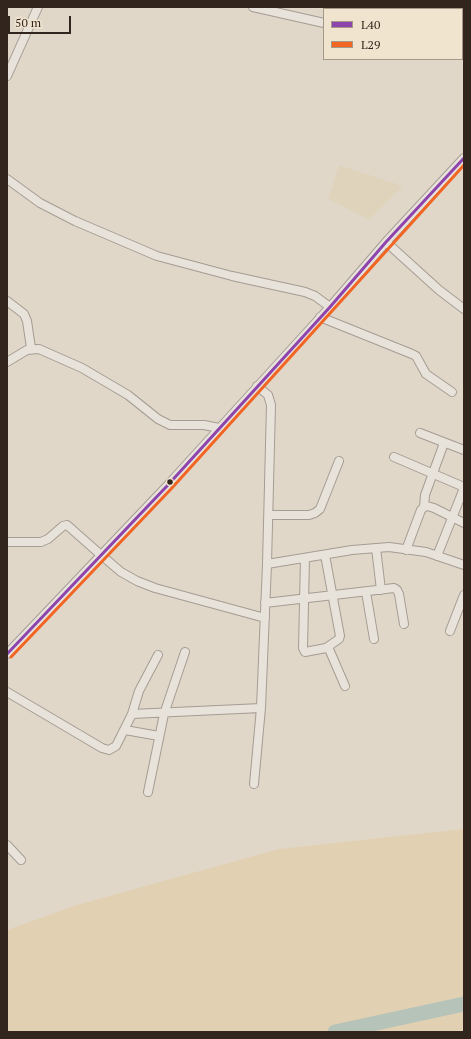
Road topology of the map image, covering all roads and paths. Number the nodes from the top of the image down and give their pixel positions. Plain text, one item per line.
1 (38, 7) edge
2 (253, 7) edge
3 (323, 23) edge
4 (7, 76) edge
5 (464, 158) edge
6 (7, 180) edge
7 (386, 242) junction
8 (7, 301) edge
9 (330, 307) junction
10 (464, 309) edge
11 (320, 317) junction
12 (31, 348) junction
13 (7, 362) edge
14 (257, 386) junction
15 (452, 392) dead end
16 (219, 428) junction
17 (420, 433) dead end
18 (444, 443) junction
19 (464, 450) edge
20 (394, 457) dead end
21 (339, 461) dead end
22 (433, 473) junction
23 (464, 487) edge
24 (424, 507) junction
25 (269, 515) junction
26 (452, 517) junction
27 (464, 523) edge
28 (7, 542) edge
29 (376, 548) junction
30 (406, 550) junction
31 (325, 555) junction
32 (101, 556) junction
33 (437, 556) junction
34 (305, 558) junction
35 (268, 564) junction
36 (464, 565) edge
37 (381, 590) junction
38 (366, 592) junction
39 (464, 595) edge
40 (333, 596) junction
41 (305, 599) junction
42 (266, 603) junction
43 (265, 618) junction
44 (404, 624) dead end
45 (450, 631) dead end
46 (374, 639) dead end
47 (326, 648) junction
48 (186, 652) dead end
49 (7, 654) edge
50 (158, 655) dead end
51 (345, 686) dead end
52 (7, 692) edge
53 (261, 708) junction
54 (132, 714) junction
55 (164, 714) junction
56 (125, 730) junction
57 (160, 736) junction
58 (254, 784) dead end
59 (148, 792) dead end
60 (7, 845) edge
61 (21, 860) dead end

1 - 4 street
2 - 3 street
5 - 7 street
6 - 9 street
7 - 9 street
7 - 10 street
8 - 12 street
9 - 11 street
11 - 14 street
11 - 15 street
12 - 13 street
12 - 16 street
14 - 16 street
14 - 25 street
16 - 32 street
17 - 18 street
18 - 19 street
18 - 22 street
20 - 22 street
21 - 25 street
22 - 23 street
22 - 24 street
23 - 26 street
24 - 26 street
24 - 30 street
25 - 35 street
26 - 27 street
26 - 33 street
28 - 32 street
29 - 30 street
29 - 31 street
29 - 37 street
30 - 33 street
31 - 34 street
31 - 40 street
32 - 43 street
32 - 49 street
33 - 36 street
34 - 35 street
34 - 41 street
35 - 42 street
37 - 38 street
37 - 44 street
38 - 40 street
38 - 46 street
39 - 45 street
40 - 41 street
40 - 47 street
41 - 42 street
41 - 47 street
42 - 43 street
43 - 53 street
47 - 51 street
48 - 55 street
50 - 54 street
52 - 56 street
53 - 55 street
53 - 58 street
54 - 55 street
54 - 56 street
55 - 57 street
56 - 57 street
57 - 59 street
60 - 61 street

